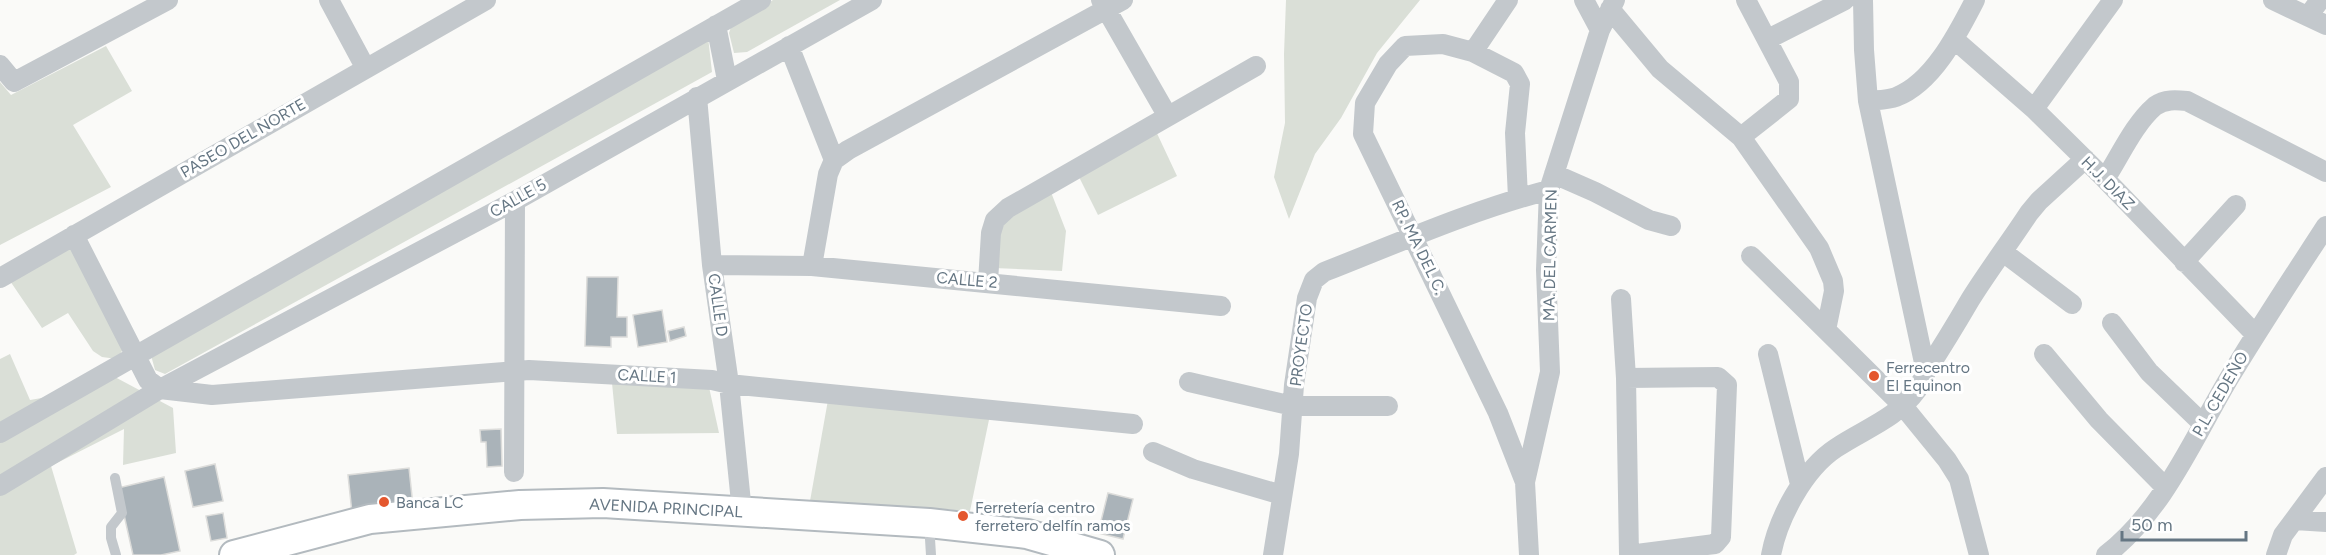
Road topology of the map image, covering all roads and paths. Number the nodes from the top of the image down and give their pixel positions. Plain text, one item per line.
1 (168, 0) edge
2 (329, 0) edge
3 (486, 0) edge
4 (761, 0) edge
5 (872, 0) edge
6 (1508, 0) edge
7 (1584, 0) edge
8 (1746, 0) edge
9 (1845, 0) edge
10 (1863, 0) edge
11 (1975, 0) edge
12 (2113, 0) edge
13 (2273, 0) edge
14 (2320, 0) edge
15 (1110, 3) edge
16 (1612, 5) edge
17 (2317, 20) edge
18 (716, 25) junction
19 (1600, 30) junction
20 (1767, 39) junction
21 (1955, 40) junction
22 (789, 46) junction
23 (1473, 52) junction
24 (0, 65) edge
25 (1256, 66) dead end
26 (365, 68) junction
27 (727, 80) junction
28 (697, 97) junction
29 (1868, 101) junction
30 (2034, 110) junction
31 (1167, 115) junction
32 (1741, 137) junction
33 (841, 155) junction
34 (2085, 159) junction
35 (2326, 172) edge
36 (2105, 179) junction
37 (1551, 182) junction
38 (1518, 198) junction
39 (515, 201) junction
40 (2236, 205) dead end
41 (1671, 226) dead end
42 (2326, 226) edge
43 (74, 235) junction
44 (1414, 237) junction
45 (2003, 252) junction
46 (1751, 256) dead end
47 (2184, 262) junction
48 (712, 265) junction
49 (812, 266) junction
50 (0, 278) edge
51 (988, 282) junction
52 (1621, 299) dead end
53 (2072, 304) dead end
54 (1221, 306) dead end
55 (2112, 323) dead end
56 (1826, 330) junction
57 (2255, 334) junction
58 (1768, 354) dead end
59 (2044, 354) dead end
60 (137, 355) junction
61 (516, 371) junction
62 (1926, 372) junction
63 (1626, 378) junction
64 (1189, 382) dead end
65 (729, 384) junction
66 (160, 389) junction
67 (1293, 406) junction
68 (1388, 406) dead end
69 (1903, 406) junction
70 (1133, 424) dead end
71 (2202, 424) junction
72 (0, 433) edge
73 (1153, 452) dead end
74 (514, 472) dead end
75 (2326, 477) edge
76 (115, 478) dead end
77 (1525, 482) junction
78 (1800, 484) junction
79 (0, 486) edge
80 (2166, 488) junction
81 (1282, 495) junction
82 (742, 512) junction
83 (2295, 520) junction
84 (2326, 522) edge
85 (929, 523) junction
86 (116, 555) edge
87 (234, 555) edge
88 (931, 555) edge
89 (1100, 555) edge
90 (1273, 555) edge
91 (1529, 555) edge
92 (1629, 555) edge
93 (1771, 555) edge
94 (1979, 555) edge
95 (2106, 555) edge
96 (2276, 555) edge

1 - 24 street
2 - 26 street
3 - 26 street, PASEO DEL NORTE
4 - 18 street
5 - 22 street, CALLE 5
6 - 23 street
7 - 19 street
8 - 20 street
9 - 20 street
10 - 29 street
11 - 21 street
12 - 30 street
13 - 17 street
14 - 17 street
15 - 31 street
15 - 33 street
16 - 19 street, MA. DEL CARMEN
16 - 32 street
18 - 27 street
18 - 60 street
19 - 37 street, MA. DEL CARMEN
20 - 32 street
21 - 29 street
21 - 30 street, H.J. DIAZ
22 - 27 street, CALLE 5
22 - 33 street
23 - 38 street
23 - 44 street, RP. MA DEL C.
25 - 31 street
26 - 43 street, PASEO DEL NORTE
27 - 28 street, CALLE 5
28 - 39 street, CALLE 5
28 - 48 street, CALLE D
29 - 62 street
30 - 34 street, H.J. DIAZ
31 - 51 street
32 - 56 street
33 - 49 street
34 - 36 street, H.J. DIAZ
34 - 45 street
35 - 36 street
36 - 47 street, H.J. DIAZ
37 - 38 street, PROYECTO
37 - 41 street
37 - 77 street, MA. DEL CARMEN
38 - 44 street, PROYECTO
39 - 61 street
39 - 66 street, CALLE 5
40 - 47 street
42 - 57 street, P.L. CEDEÑO
43 - 50 street, PASEO DEL NORTE
43 - 60 street
44 - 67 street, PROYECTO
44 - 77 street, RP. MA DEL C.
45 - 53 street
45 - 62 street
46 - 56 street
47 - 57 street, H.J. DIAZ
48 - 49 street, CALLE 2
48 - 65 street, CALLE D
49 - 51 street, CALLE 2
51 - 54 street, CALLE 2
52 - 63 street
55 - 71 street
56 - 69 street
57 - 71 street, P.L. CEDEÑO
58 - 78 street
59 - 80 street
60 - 66 street
60 - 72 street
61 - 65 street, CALLE 1
61 - 66 street, CALLE 1
61 - 74 street
62 - 69 street
63 - 92 street
63 - 92 street
64 - 67 street
65 - 70 street, CALLE 1
65 - 82 street, CALLE D
66 - 79 street, CALLE 5
67 - 68 street
67 - 81 street, PROYECTO
69 - 78 street
69 - 94 street
71 - 80 street, P.L. CEDEÑO
73 - 81 street
75 - 83 street
76 - 86 lane
77 - 91 street
78 - 93 street
80 - 95 street, P.L. CEDEÑO
81 - 90 street, PROYECTO
82 - 85 street, AVENIDA PRINCIPAL
82 - 87 street, AVENIDA PRINCIPAL
83 - 84 street
83 - 96 street
85 - 88 lane
85 - 89 street, AVENIDA PRINCIPAL

